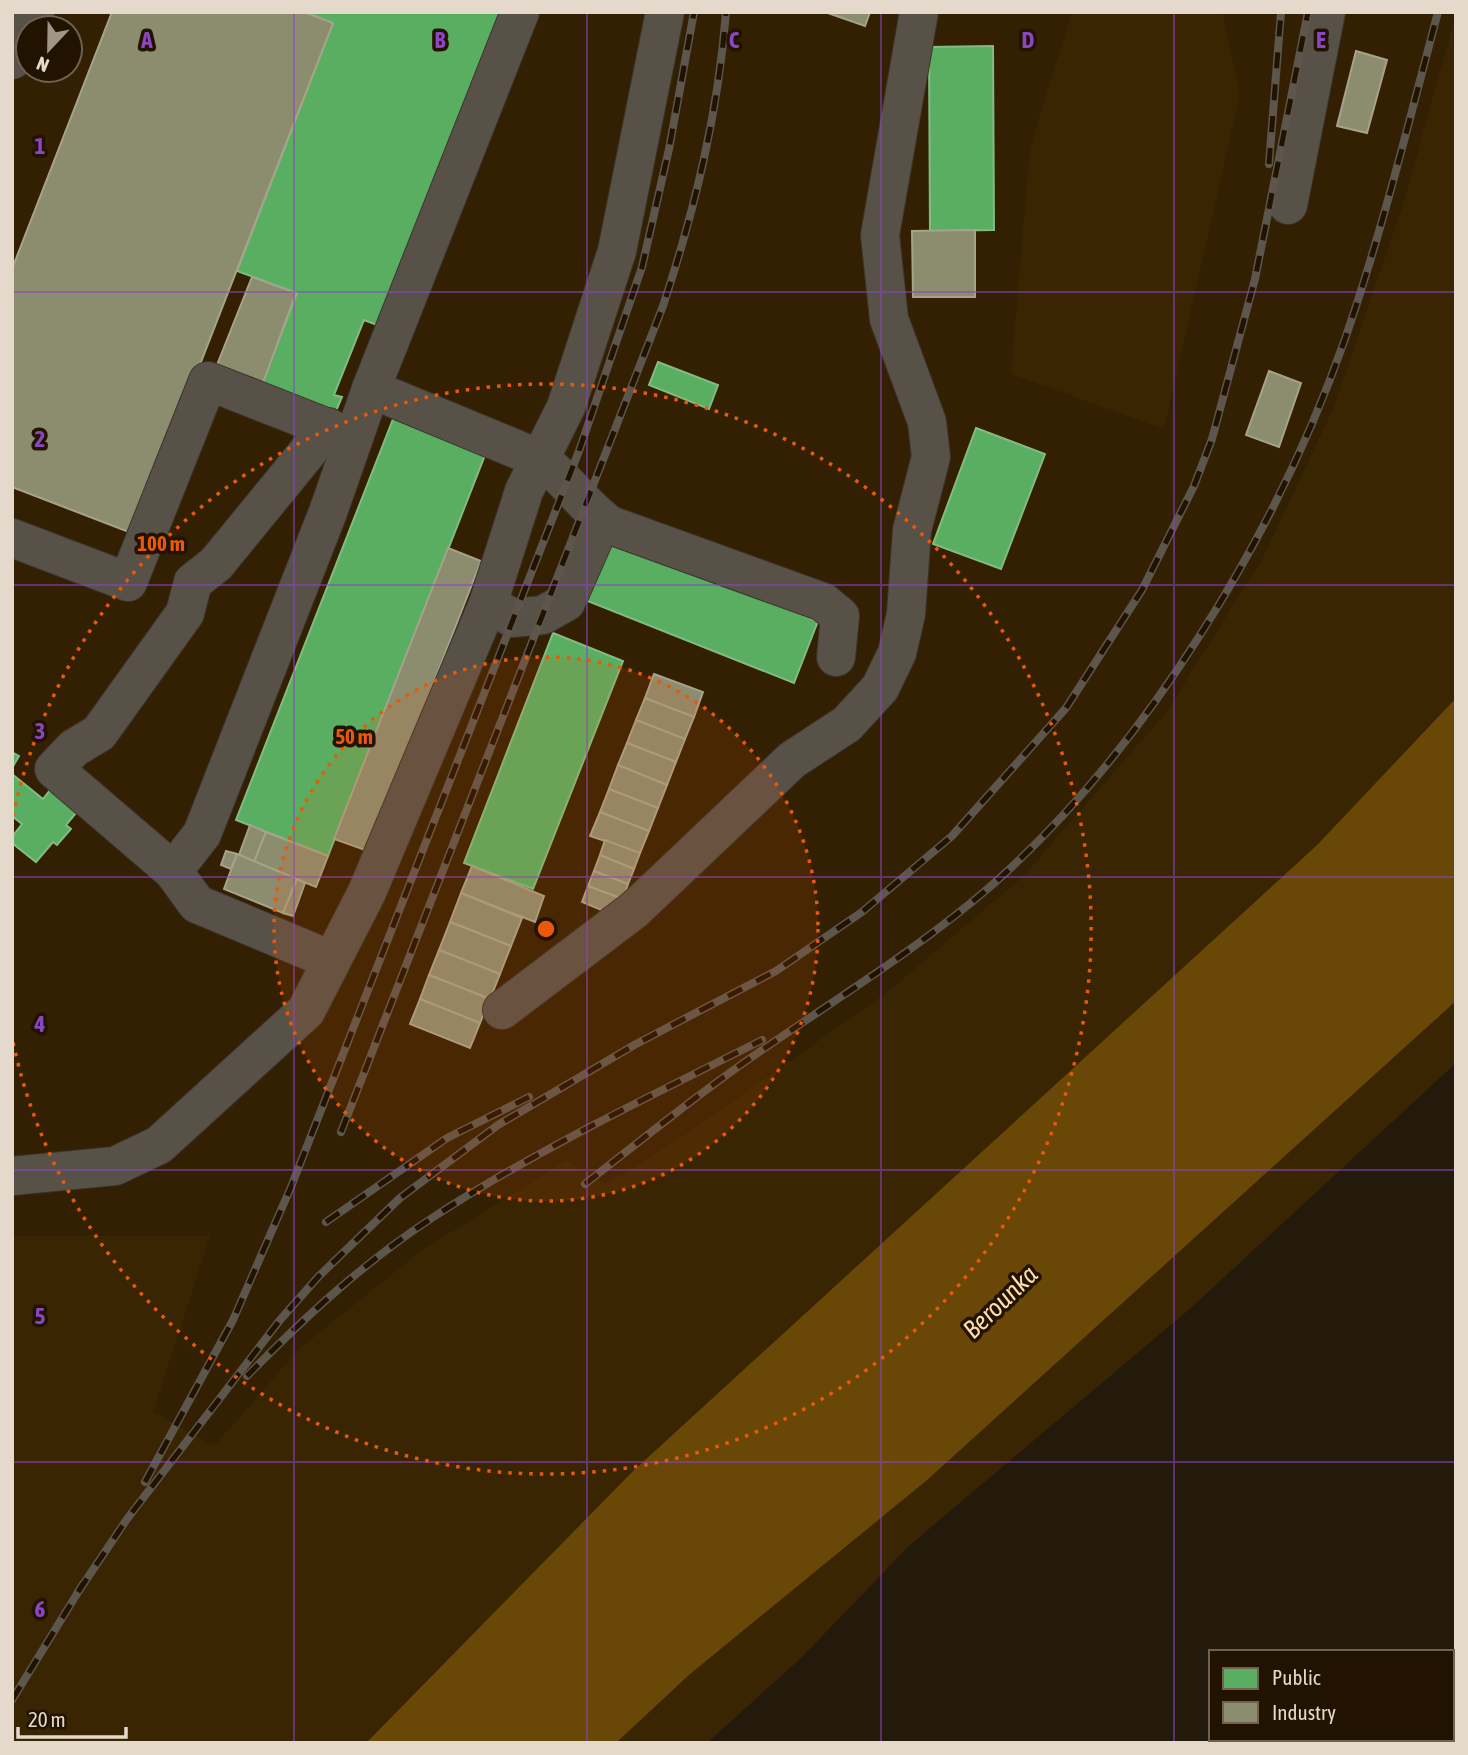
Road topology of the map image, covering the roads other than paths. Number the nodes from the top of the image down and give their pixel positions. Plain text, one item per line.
1 (35, 12) edge
2 (520, 12) edge
3 (664, 12) edge
4 (919, 12) edge
5 (1326, 12) edge
6 (12, 61) edge
7 (1288, 205) dead end
8 (370, 389) junction
9 (340, 433) junction
10 (540, 459) junction
11 (602, 520) junction
12 (12, 538) edge
13 (136, 562) junction
14 (193, 582) junction
15 (488, 604) junction
16 (836, 657) dead end
17 (173, 871) junction
18 (331, 960) junction
19 (502, 1010) dead end
20 (12, 1176) edge

1 - 6 lane
2 - 8 lane
3 - 10 lane
4 - 19 lane
5 - 7 lane
8 - 9 lane
8 - 10 lane
9 - 13 lane
9 - 14 lane
9 - 17 lane
10 - 11 lane
10 - 15 lane
11 - 15 lane
11 - 16 lane
12 - 13 lane
13 - 14 lane
14 - 17 lane
15 - 18 lane
17 - 18 lane
18 - 20 lane

